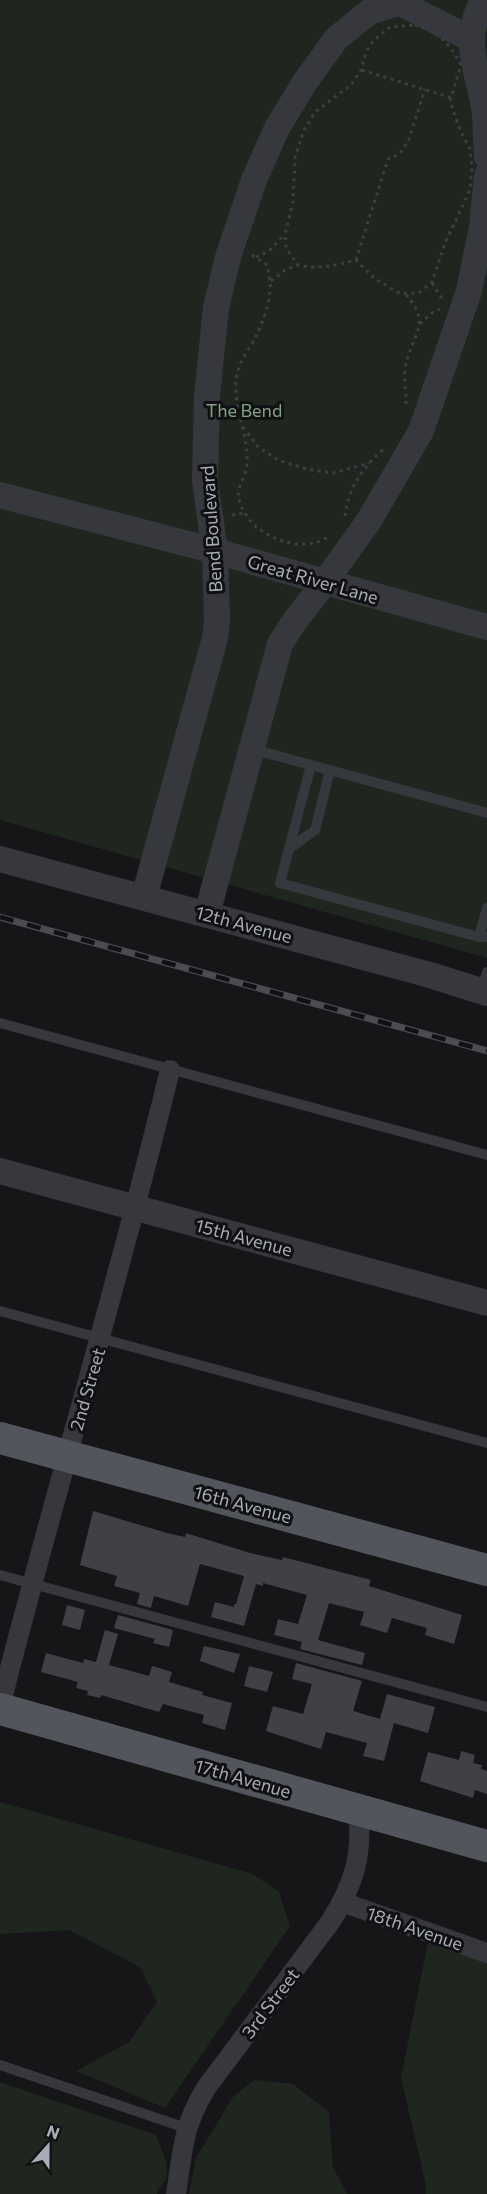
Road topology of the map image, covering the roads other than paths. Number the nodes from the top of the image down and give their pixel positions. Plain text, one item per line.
1 (483, 0) edge
2 (404, 2) edge
3 (479, 39) edge
4 (487, 157) edge
5 (487, 175) edge
6 (484, 236) edge
7 (0, 495) edge
8 (215, 551) junction
9 (326, 582) junction
10 (487, 627) edge
11 (252, 749) junction
12 (311, 765) junction
13 (330, 770) junction
14 (487, 813) edge
15 (289, 849) junction
16 (0, 859) edge
17 (144, 897) junction
18 (487, 908) edge
19 (207, 914) junction
20 (483, 937) edge
21 (485, 986) edge
22 (0, 1023) edge
23 (170, 1070) junction
24 (487, 1155) edge
25 (0, 1171) edge
26 (136, 1208) junction
27 (487, 1303) edge
28 (0, 1311) edge
29 (101, 1338) junction
30 (0, 1438) edge
31 (487, 1443) edge
32 (68, 1456) junction
33 (487, 1570) edge
34 (0, 1575) edge
35 (32, 1584) junction
36 (487, 1707) edge
37 (0, 1708) edge
38 (358, 1811) junction
39 (487, 1846) edge
40 (342, 1902) junction
41 (487, 1953) edge
42 (0, 2065) edge
43 (186, 2128) junction
44 (176, 2194) edge

1 - 3 street
2 - 3 street, Bend Boulevard
2 - 8 street, Bend Boulevard
3 - 4 street
5 - 6 street
6 - 9 street
7 - 8 street, Great River Lane
8 - 9 street, Great River Lane
8 - 17 street, Bend Boulevard
9 - 10 street, Great River Lane
9 - 11 street
11 - 12 lane
11 - 19 street
12 - 13 lane
12 - 15 lane
13 - 14 lane
13 - 15 lane
15 - 20 lane
16 - 17 street, 12th Avenue
17 - 19 street, 12th Avenue
18 - 20 lane
19 - 21 street, 12th Avenue
22 - 23 lane
23 - 24 lane
23 - 26 street, 2nd Street
25 - 26 street, 15th Avenue
26 - 27 street, 15th Avenue
26 - 29 street, 2nd Street
28 - 29 lane
29 - 31 lane
29 - 32 street, 2nd Street
30 - 32 main road, 16th Avenue
32 - 33 main road, 16th Avenue
32 - 35 street, 2nd Street
34 - 35 lane
35 - 36 lane
35 - 37 street, 2nd Street
37 - 38 main road, 17th Avenue
38 - 39 main road, 17th Avenue
38 - 40 street, 3rd Street
40 - 41 street, 18th Avenue
40 - 43 street, 3rd Street
42 - 43 lane
43 - 44 street, 3rd Street

